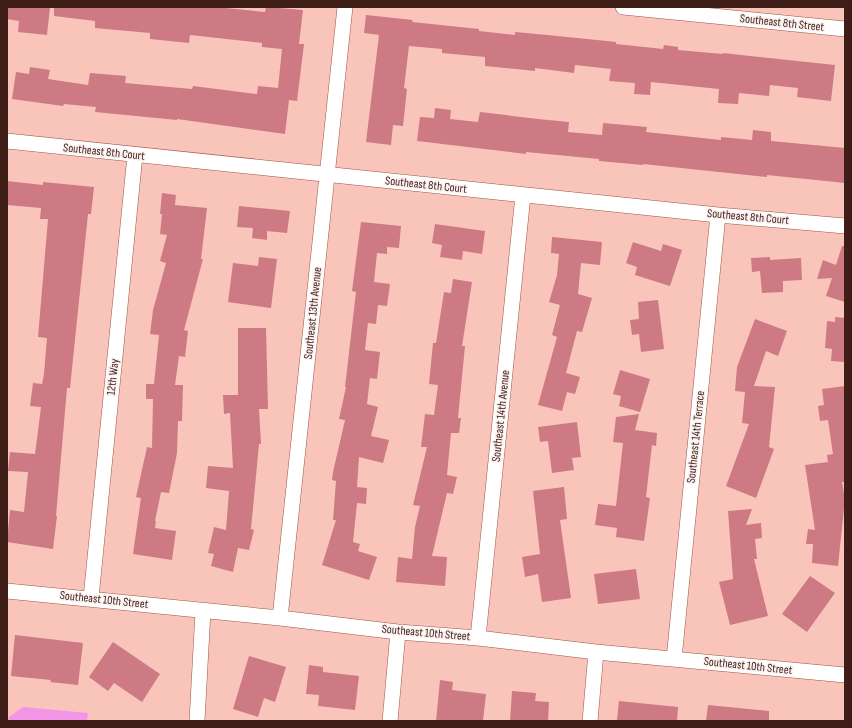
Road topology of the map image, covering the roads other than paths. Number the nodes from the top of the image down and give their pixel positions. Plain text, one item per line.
1 (345, 7) edge
2 (623, 7) edge
3 (845, 29) edge
4 (7, 141) edge
5 (135, 155) junction
6 (328, 175) junction
7 (523, 195) junction
8 (718, 215) junction
9 (845, 226) edge
10 (7, 591) edge
11 (91, 598) junction
12 (203, 611) junction
13 (280, 618) junction
14 (398, 632) junction
15 (478, 638) junction
16 (596, 652) junction
17 (674, 659) junction
18 (845, 676) edge
19 (197, 721) edge
20 (390, 721) edge
21 (590, 721) edge

1 - 6 street, Southeast 13th Avenue
2 - 3 street, Southeast 8th Street
4 - 5 street, Southeast 8th Court
5 - 6 street, Southeast 8th Court
5 - 11 street, 12th Way
6 - 7 street, Southeast 8th Court
6 - 13 street, Southeast 13th Avenue
7 - 8 street, Southeast 8th Court
7 - 15 street, Southeast 14th Avenue
8 - 9 street, Southeast 8th Court
8 - 17 street, Southeast 14th Terrace
10 - 11 street, Southeast 10th Street
11 - 12 street, Southeast 10th Street
12 - 13 street, Southeast 10th Street
12 - 19 street
13 - 14 street, Southeast 10th Street
14 - 15 street, Southeast 10th Street
14 - 20 street
15 - 16 street, Southeast 10th Street
16 - 17 street, Southeast 10th Street
16 - 21 street
17 - 18 street, Southeast 10th Street

